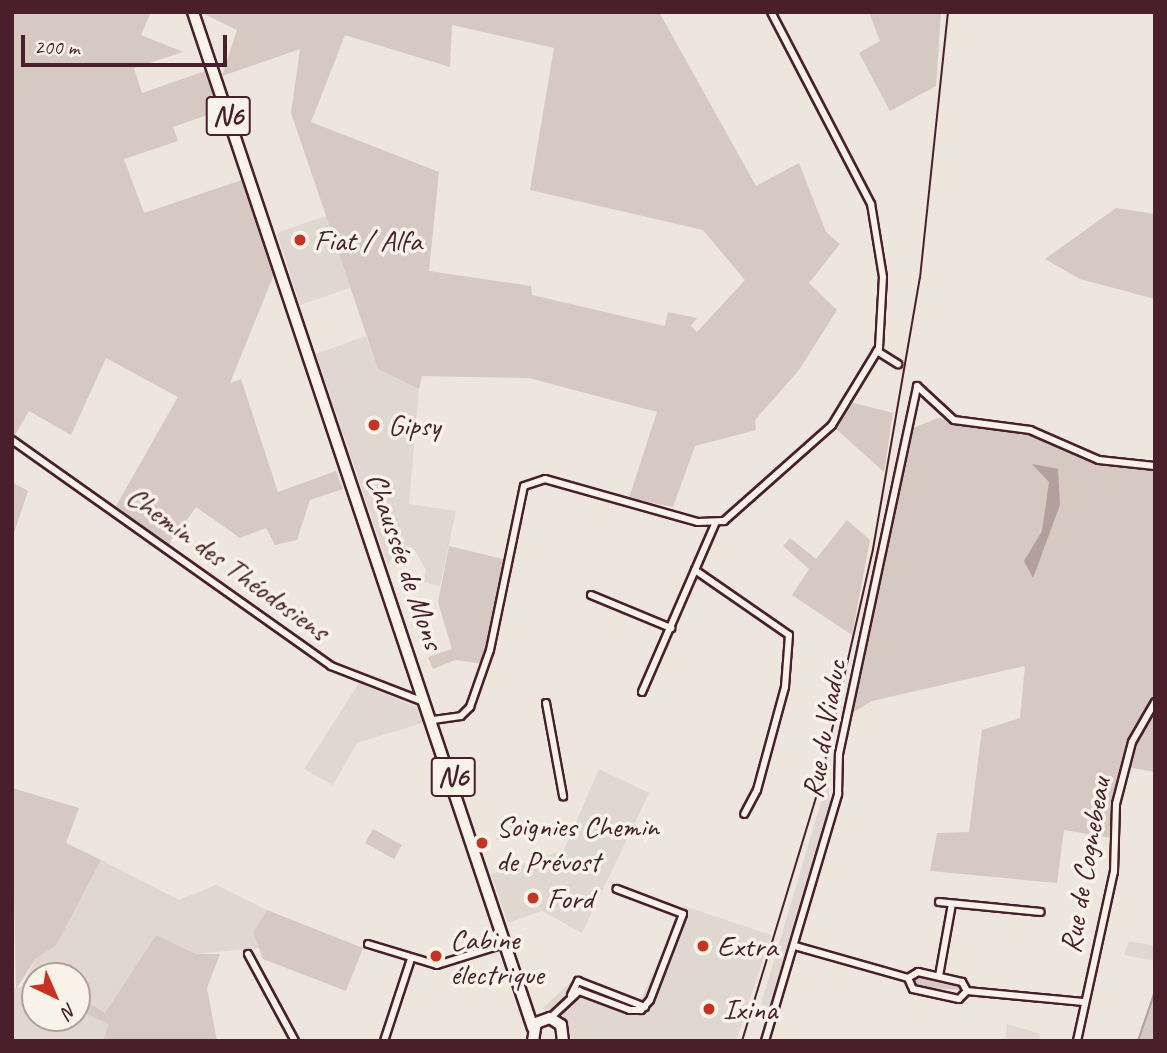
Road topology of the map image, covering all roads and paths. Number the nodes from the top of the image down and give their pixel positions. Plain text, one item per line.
1 (193, 12) edge
2 (771, 12) edge
3 (877, 351) junction
4 (898, 364) dead end
5 (12, 440) edge
6 (1155, 466) edge
7 (715, 524) junction
8 (695, 570) junction
9 (591, 595) dead end
10 (671, 628) junction
11 (642, 692) dead end
12 (427, 702) junction
13 (1155, 702) edge
14 (546, 703) dead end
15 (433, 720) junction
16 (563, 796) dead end
17 (744, 814) dead end
18 (617, 889) dead end
19 (939, 902) dead end
20 (953, 904) junction
21 (1041, 912) dead end
22 (508, 942) junction
23 (368, 944) dead end
24 (795, 946) junction
25 (248, 954) dead end
26 (411, 958) junction
27 (939, 976) junction
28 (908, 978) junction
29 (967, 991) junction
30 (571, 995) junction
31 (1083, 1002) junction
32 (565, 1004) junction
33 (531, 1007) junction
34 (645, 1007) junction
35 (547, 1018) junction
36 (561, 1025) junction
37 (532, 1036) edge
38 (295, 1041) edge
39 (384, 1041) edge
40 (563, 1041) edge
41 (765, 1041) edge
42 (1077, 1041) edge

1 - 12 main road, Chaussée de Mons / N6
2 - 3 street
3 - 4 street
3 - 7 street
5 - 12 street, Chemin des Théodosiens
6 - 24 street, Rue du Viaduc
7 - 8 street
7 - 15 street
8 - 10 street
8 - 17 street
9 - 10 street
10 - 11 street
12 - 15 main road, Chaussée de Mons / N6
13 - 31 street, Rue de Cognebeau
14 - 16 street
15 - 22 main road, Chaussée de Mons / N6
18 - 34 street
19 - 20 street
20 - 21 street
20 - 27 street
22 - 26 street
22 - 33 main road, Chaussée de Mons / N6
23 - 26 street
24 - 28 street
24 - 41 street, Rue du Viaduc
25 - 38 street
26 - 39 street
27 - 28 street
27 - 29 street
28 - 29 street
29 - 31 street
30 - 32 street
30 - 34 street
30 - 34 street
31 - 42 street, Rue de Cognebeau
32 - 35 street
32 - 36 street
33 - 35 main road
33 - 37 main road, Chaussée de Mons / N6
35 - 36 main road
35 - 37 main road
36 - 40 main road

